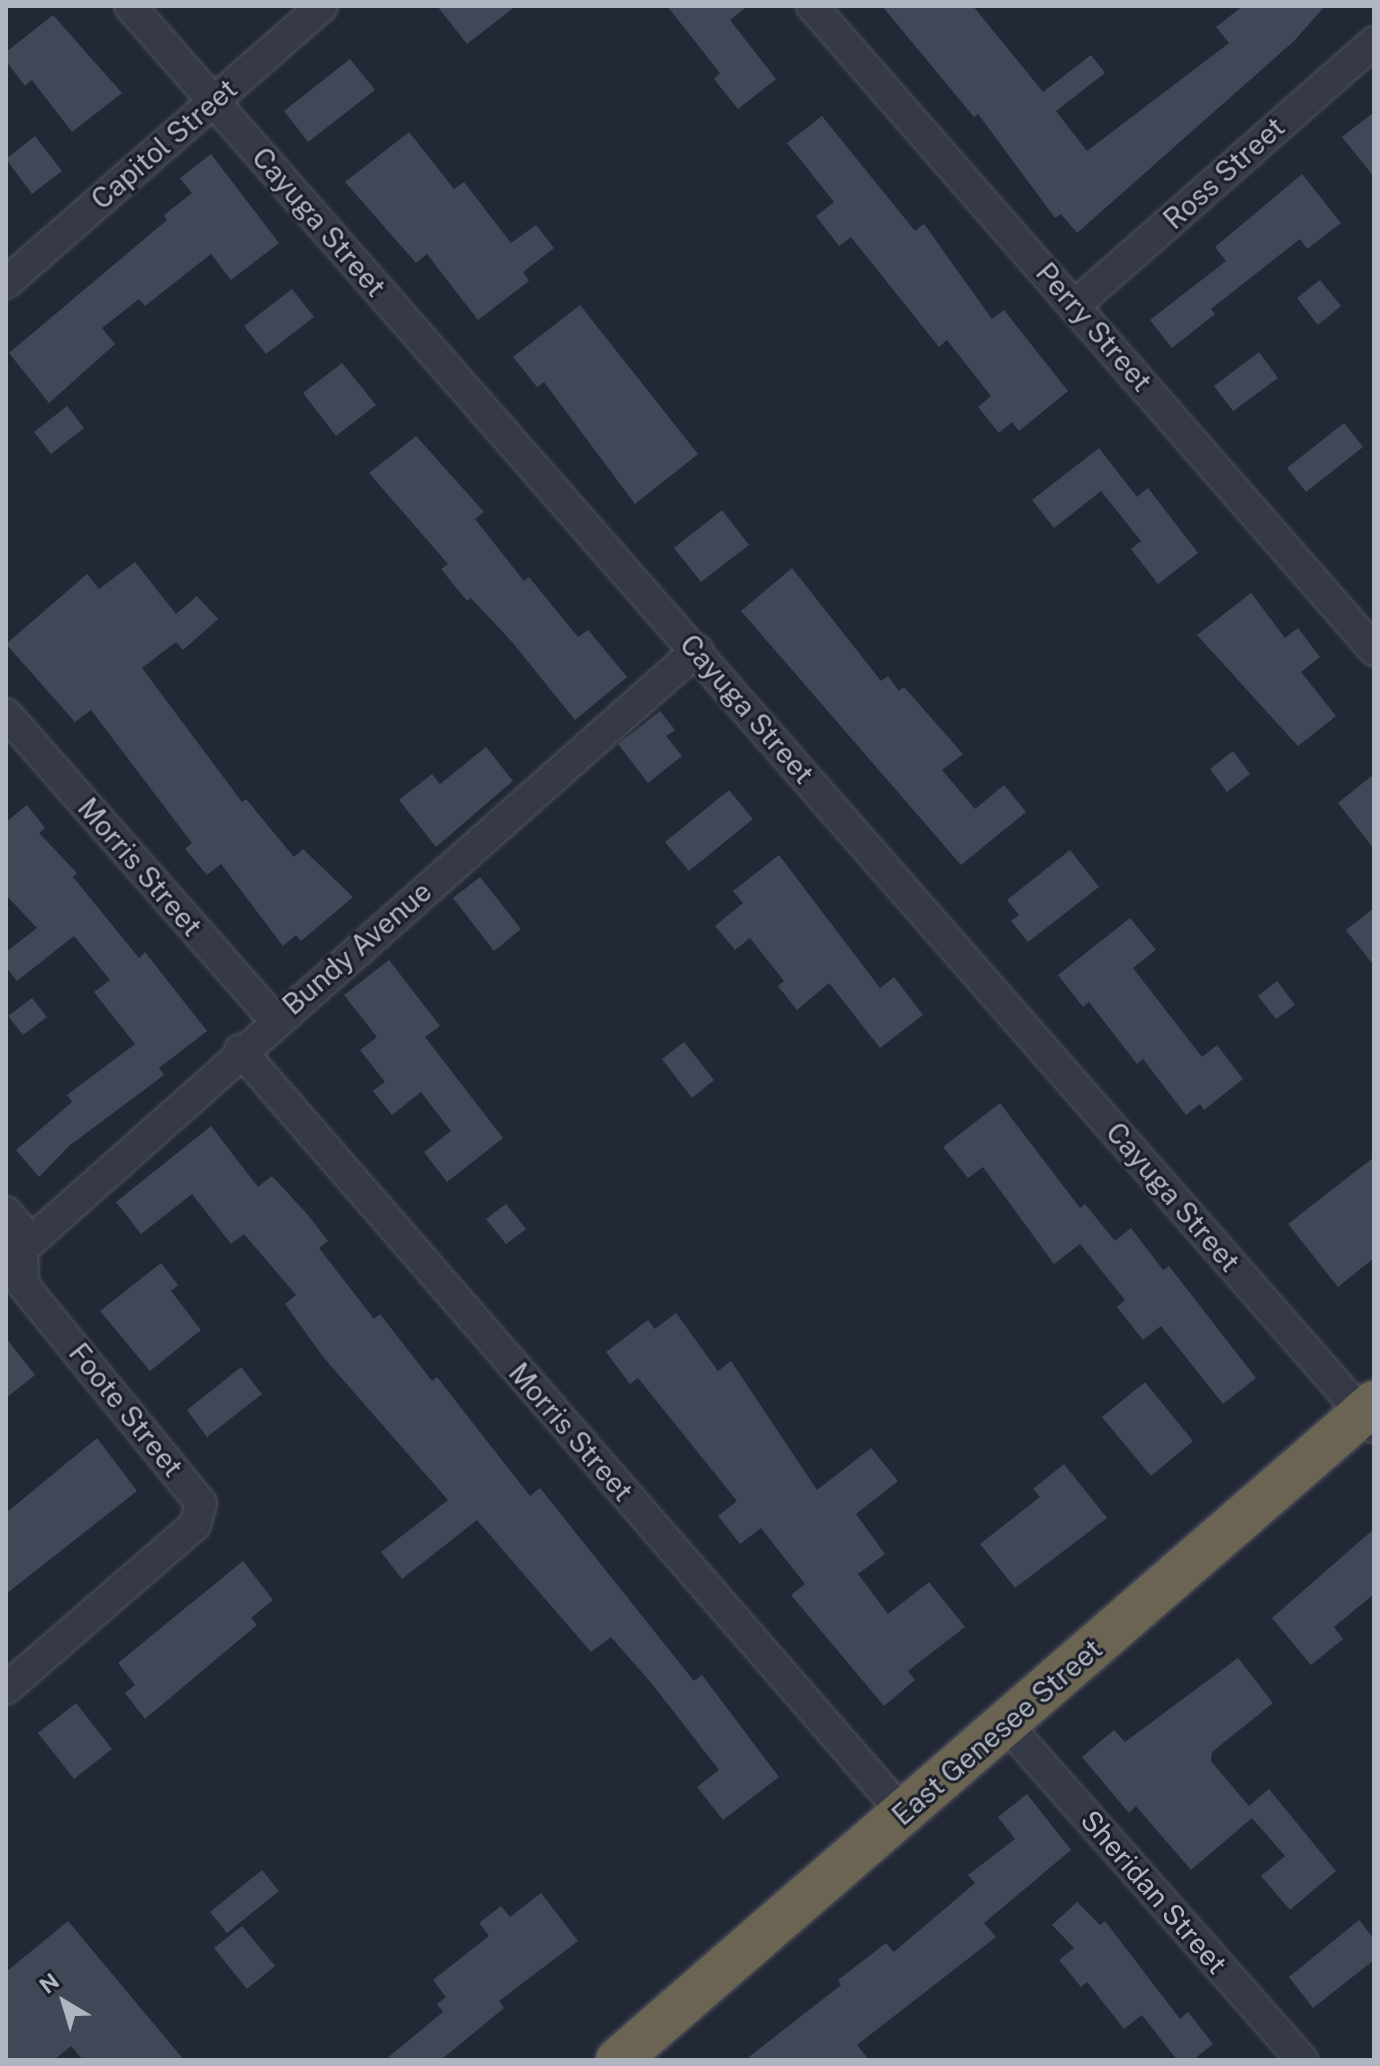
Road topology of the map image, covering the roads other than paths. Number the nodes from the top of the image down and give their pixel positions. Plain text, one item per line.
1 (130, 6) edge
2 (322, 6) edge
3 (812, 6) edge
4 (1374, 42) edge
5 (213, 100) junction
6 (6, 283) edge
7 (1075, 305) junction
8 (697, 650) junction
9 (1374, 650) edge
10 (6, 714) edge
11 (275, 1020) junction
12 (240, 1050) junction
13 (6, 1212) edge
14 (21, 1250) junction
15 (1370, 1415) edge
16 (6, 1689) edge
17 (1006, 1724) junction
18 (903, 1813) junction
19 (618, 2060) edge
20 (1302, 2060) edge

1 - 5 street, Cayuga Street
2 - 5 street, Capitol Street
3 - 7 street, Perry Street
4 - 7 street, Ross Street
5 - 6 street, Capitol Street
5 - 8 street, Cayuga Street
7 - 9 street, Perry Street
8 - 11 street, Bundy Avenue
8 - 15 street, Cayuga Street
10 - 11 street, Morris Street
11 - 12 street, Bundy Avenue
12 - 14 street, Bundy Avenue
12 - 18 street, Morris Street
13 - 14 street, Foote Street
14 - 16 street, Foote Street
15 - 17 highway, East Genesee Street
17 - 18 highway, East Genesee Street
17 - 20 street, Sheridan Street
18 - 19 highway, East Genesee Street

